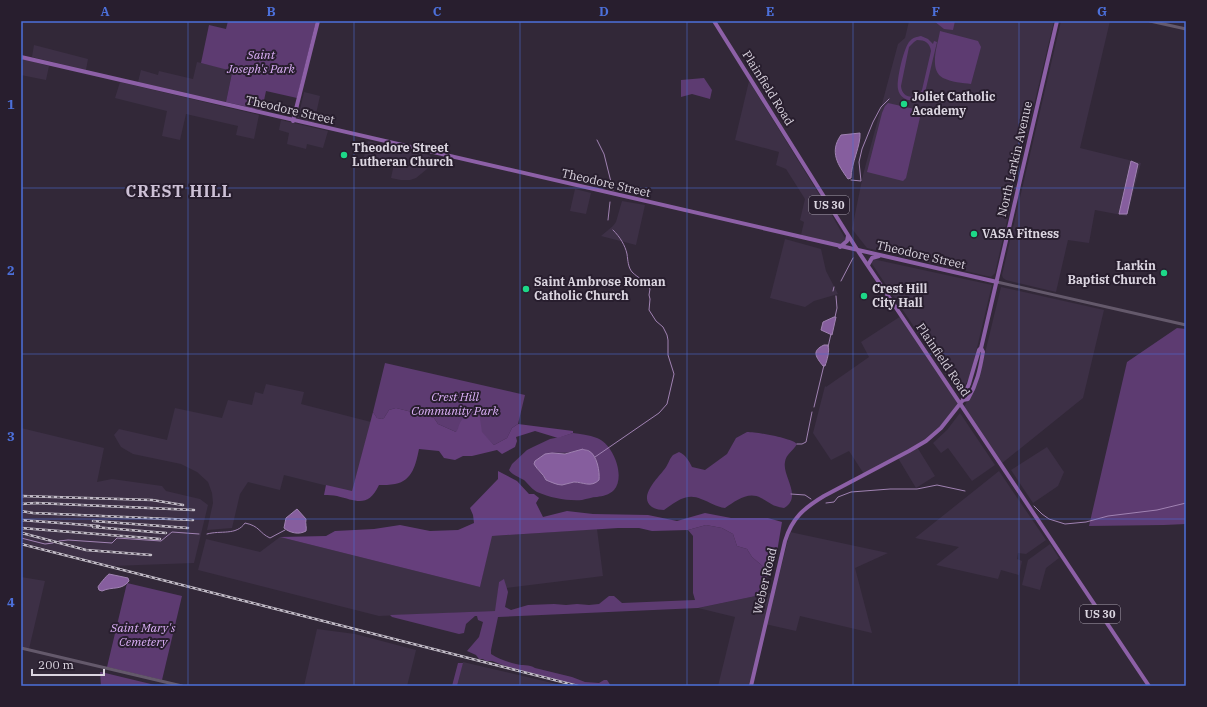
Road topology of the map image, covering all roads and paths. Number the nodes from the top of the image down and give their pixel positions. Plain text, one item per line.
1 (318, 21) edge
2 (714, 21) edge
3 (1057, 21) edge
4 (1150, 21) edge
5 (1186, 29) edge
6 (21, 57) edge
7 (293, 121) junction
8 (848, 235) junction
9 (840, 247) junction
10 (858, 251) junction
11 (880, 256) junction
12 (868, 265) junction
13 (997, 282) junction
14 (1186, 325) edge
15 (960, 404) junction
16 (824, 496) joint
17 (21, 648) edge
18 (182, 686) edge
19 (751, 686) edge
20 (1149, 686) edge

1 - 7 main road
2 - 8 main road, Plainfield Road / US 30
3 - 13 main road, North Larkin Avenue
4 - 5 street
6 - 7 main road, Theodore Street
7 - 9 main road, Theodore Street
8 - 9 main road
8 - 10 main road, Plainfield Road / US 30
9 - 10 main road, Theodore Street
10 - 11 main road, Theodore Street
10 - 12 main road, Plainfield Road / US 30
11 - 12 main road
11 - 13 main road, Theodore Street
12 - 15 main road, Plainfield Road / US 30
13 - 14 street, Theodore Street
13 - 15 main road, North Larkin Avenue
15 - 16 main road, North Larkin Avenue
15 - 20 main road, Plainfield Road / US 30
16 - 19 main road, Weber Road
17 - 18 street

